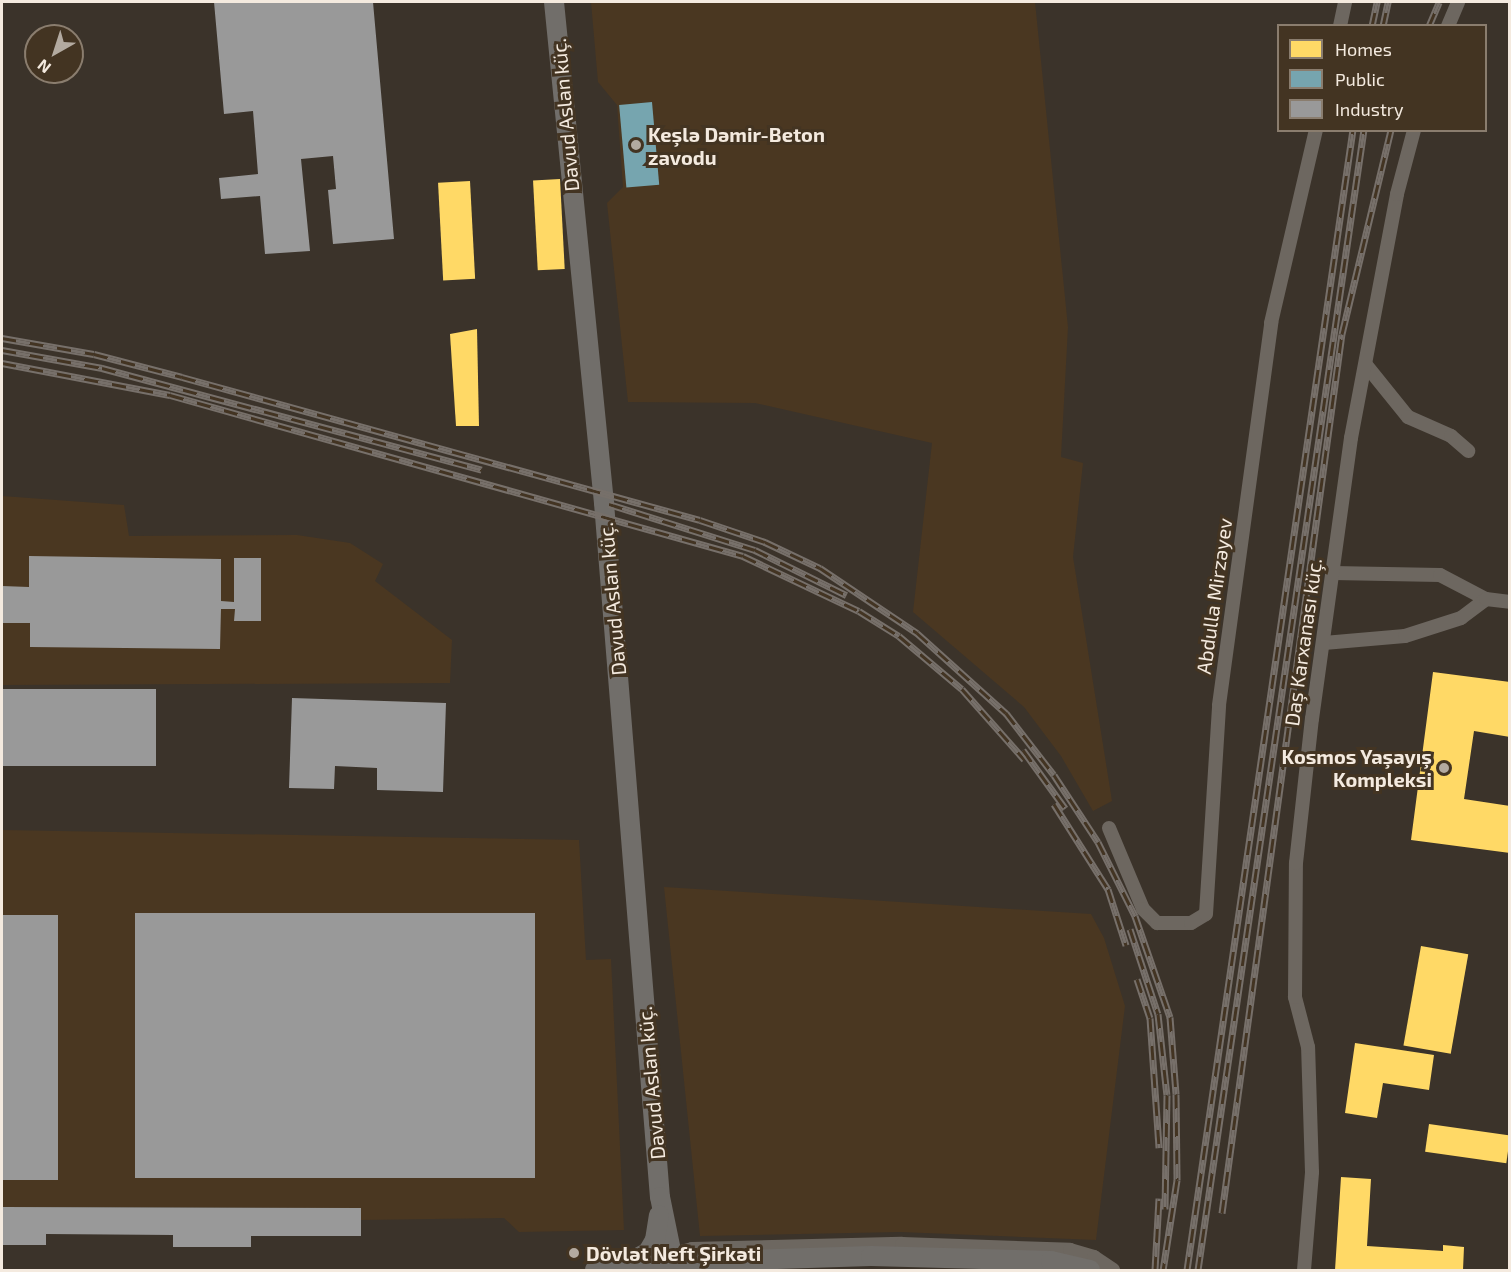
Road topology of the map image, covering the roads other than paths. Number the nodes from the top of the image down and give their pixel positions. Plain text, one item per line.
1 (554, 2) edge
2 (1345, 2) edge
3 (1458, 2) edge
4 (1340, 24) edge
5 (1449, 24) edge
6 (1316, 132) edge
7 (1413, 132) edge
8 (1366, 365) junction
9 (1468, 451) dead end
10 (1333, 573) junction
11 (1486, 599) junction
12 (1509, 602) edge
13 (1324, 643) junction
14 (1109, 828) dead end
15 (660, 1197) junction
16 (674, 1268) edge
17 (595, 1270) edge
18 (639, 1270) edge
19 (1090, 1270) edge
20 (1113, 1270) edge
21 (1304, 1270) edge

1 - 15 street, Davud Aslan küç.
2 - 4 street
3 - 5 street
6 - 14 street, Abdulla Mirzəyev
7 - 8 street, Daş Karxanası küç.
8 - 9 street
8 - 10 street, Daş Karxanası küç.
10 - 11 street
10 - 13 street, Daş Karxanası küç.
11 - 12 street
11 - 13 street
13 - 21 street, Daş Karxanası küç.
15 - 16 street
15 - 17 street
16 - 18 street
16 - 19 street
16 - 20 street

